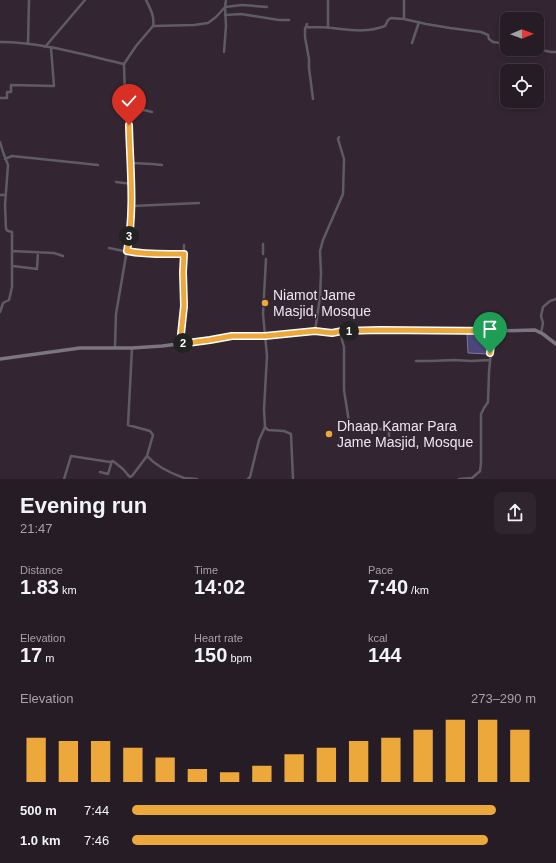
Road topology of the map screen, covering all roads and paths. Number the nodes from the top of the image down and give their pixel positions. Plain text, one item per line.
1 (29, 0) edge
2 (85, 0) edge
3 (146, 0) edge
4 (226, 0) edge
5 (328, 0) edge
6 (404, 0) edge
7 (267, 7) dead end
8 (225, 15) junction
9 (404, 19) junction
10 (289, 20) dead end
11 (419, 22) junction
12 (153, 26) junction
13 (328, 28) junction
14 (0, 42) edge
15 (412, 43) dead end
16 (500, 43) edge
17 (28, 44) junction
18 (44, 47) junction
19 (52, 48) junction
20 (544, 51) edge
21 (224, 52) dead end
22 (556, 52) edge
23 (124, 64) junction
24 (0, 98) edge
25 (313, 99) dead end
26 (127, 112) junction
27 (152, 112) dead end
28 (339, 137) dead end
29 (0, 142) edge
30 (5, 159) junction
31 (130, 163) junction
32 (98, 165) dead end
33 (162, 165) dead end
34 (116, 182) dead end
35 (132, 184) junction
36 (0, 195) edge
37 (6, 195) junction
38 (199, 203) dead end
39 (132, 206) junction
40 (263, 244) dead end
41 (184, 245) dead end
42 (109, 248) dead end
43 (12, 250) junction
44 (127, 251) junction
45 (38, 252) junction
46 (184, 254) junction
47 (263, 254) dead end
48 (63, 256) dead end
49 (266, 259) dead end
50 (13, 266) junction
51 (556, 299) edge
52 (0, 312) edge
53 (315, 331) junction
54 (342, 331) junction
55 (493, 331) junction
56 (541, 333) junction
57 (265, 336) junction
58 (180, 344) junction
59 (556, 344) edge
60 (115, 347) junction
61 (132, 348) junction
62 (0, 359) edge
63 (490, 360) junction
64 (416, 361) dead end
65 (265, 427) junction
66 (389, 436) dead end
67 (148, 456) junction
68 (112, 461) junction
69 (100, 472) dead end
70 (471, 478) edge
71 (64, 479) edge
72 (184, 479) edge
73 (197, 479) edge
74 (248, 479) edge
75 (293, 479) edge
76 (459, 479) edge

1 - 17 street
2 - 18 street
3 - 12 street
4 - 12 street
5 - 13 street
6 - 9 street
7 - 8 street
8 - 10 street
8 - 21 street
9 - 11 street
9 - 13 street
11 - 15 street
11 - 16 street
12 - 23 street
13 - 25 street
14 - 17 street
17 - 18 street
18 - 19 street
19 - 23 street
19 - 24 street
20 - 22 street
23 - 26 street
26 - 27 street
26 - 31 street
28 - 53 street
29 - 30 street
30 - 32 street
30 - 37 street
31 - 33 street
31 - 35 street
34 - 35 street
35 - 39 street
36 - 37 street
37 - 43 street
38 - 39 street
39 - 44 street
40 - 47 street
41 - 46 street
42 - 44 street
43 - 45 street
43 - 50 street
44 - 46 street
44 - 60 street
45 - 48 street
45 - 50 street
46 - 58 street
49 - 57 street
50 - 52 street
51 - 56 street
53 - 54 main road
53 - 57 main road
54 - 55 main road
54 - 66 street
55 - 56 main road
55 - 63 street
56 - 59 main road
57 - 58 main road
57 - 65 street
58 - 61 main road
60 - 61 main road
60 - 62 main road
61 - 67 street
63 - 64 street
63 - 70 street
65 - 74 street
65 - 75 street
67 - 68 street
67 - 72 street
68 - 69 street
68 - 71 street
70 - 76 street
72 - 73 street

